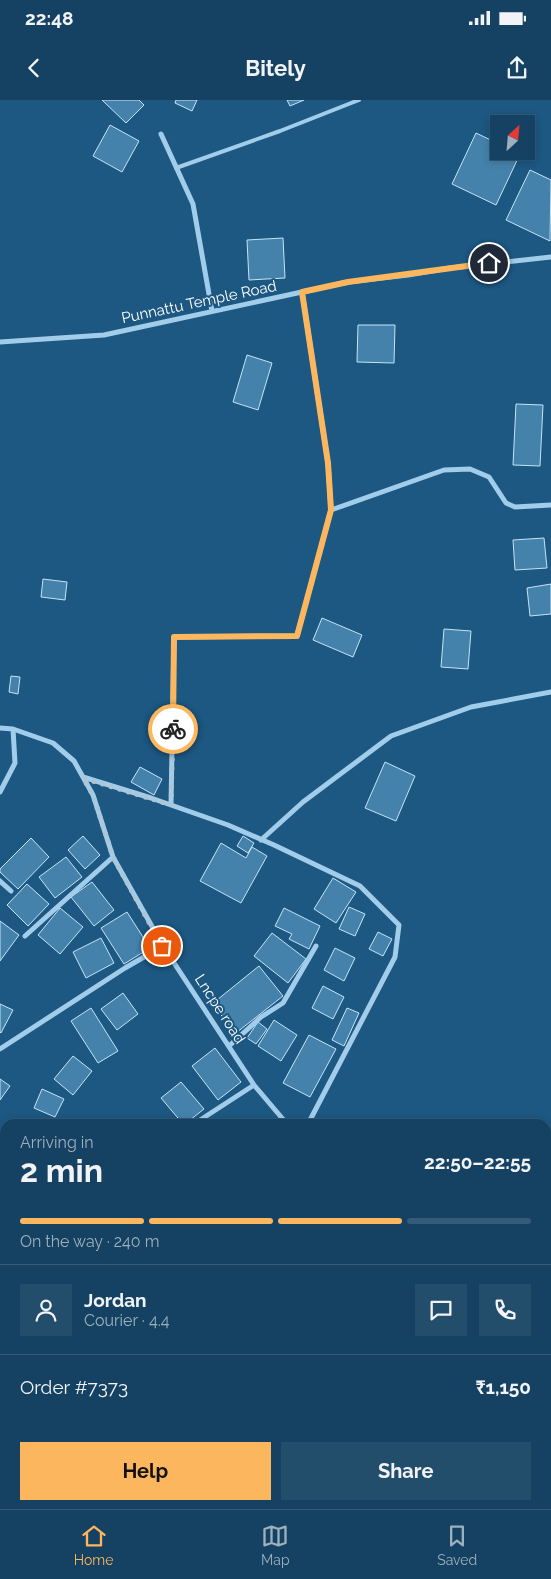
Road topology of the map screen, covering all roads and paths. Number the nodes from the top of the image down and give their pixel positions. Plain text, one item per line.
1 (359, 100) edge
2 (161, 134) dead end
3 (176, 168) junction
4 (551, 258) edge
5 (302, 292) junction
6 (212, 311) junction
7 (0, 342) edge
8 (551, 505) edge
9 (331, 510) junction
10 (551, 692) edge
11 (0, 728) edge
12 (13, 729) junction
13 (83, 778) junction
14 (0, 792) edge
15 (171, 805) junction
16 (261, 840) junction
17 (113, 857) junction
18 (0, 881) edge
19 (11, 890) dead end
20 (25, 936) dead end
21 (162, 946) junction
22 (316, 946) dead end
23 (229, 1046) junction
24 (0, 1049) edge
25 (254, 1085) junction
26 (202, 1119) edge
27 (283, 1119) edge
28 (311, 1119) edge

1 - 3 lane
2 - 3 street
3 - 6 street
4 - 5 street, Punnattu Temple Road
5 - 6 street, Punnattu Temple Road
5 - 9 street
6 - 7 street, Punnattu Temple Road
8 - 9 street
9 - 15 street
10 - 16 street
11 - 12 street, Lncpe road
12 - 13 street, Lncpe road
12 - 14 street
13 - 15 street
13 - 17 street, Lncpe road
15 - 16 street
16 - 28 street
17 - 20 street
17 - 21 street, Lncpe road
18 - 19 street
21 - 23 street, Lncpe road
21 - 24 street
22 - 23 street
23 - 25 street, Lncpe road
25 - 26 street
25 - 27 street, Lncpe road

